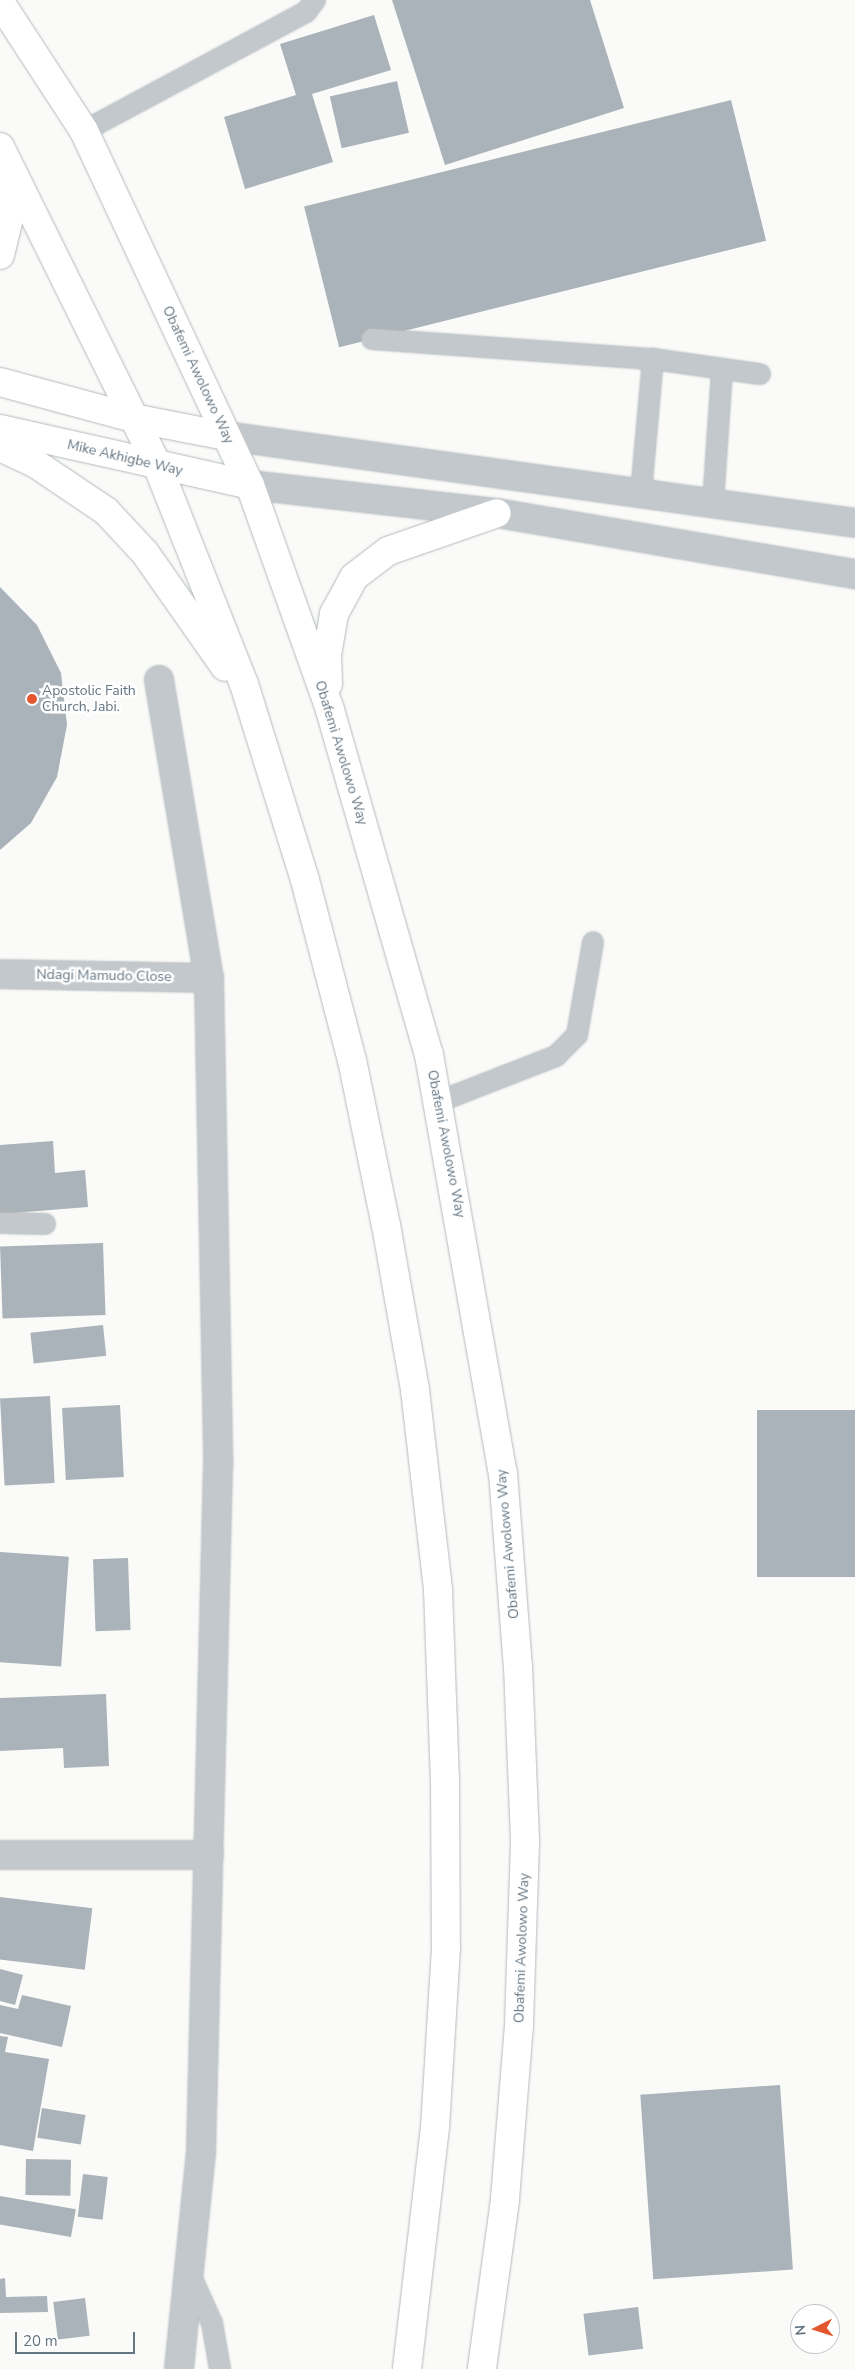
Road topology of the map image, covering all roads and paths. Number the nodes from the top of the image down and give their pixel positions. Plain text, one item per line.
1 (315, 0) edge
2 (0, 2) edge
3 (84, 131) junction
4 (4, 153) edge
5 (0, 255) edge
6 (372, 339) dead end
7 (653, 358) junction
8 (722, 370) junction
9 (760, 374) dead end
10 (0, 382) edge
11 (133, 418) junction
12 (0, 429) edge
13 (226, 436) junction
14 (0, 447) edge
15 (158, 467) junction
16 (250, 485) junction
17 (641, 494) junction
18 (713, 503) junction
19 (497, 513) junction
20 (855, 523) edge
21 (855, 574) edge
22 (159, 680) dead end
23 (252, 710) junction
24 (330, 710) junction
25 (592, 942) dead end
26 (0, 974) edge
27 (209, 978) junction
28 (438, 1102) junction
29 (0, 1223) edge
30 (45, 1224) dead end
31 (0, 1855) edge
32 (209, 1855) junction
33 (189, 2272) junction
34 (179, 2369) edge
35 (220, 2369) edge
36 (407, 2369) edge
37 (482, 2369) edge

1 - 3 lane
2 - 3 main road, Obafemi Awolowo Way
3 - 13 main road, Obafemi Awolowo Way
4 - 5 main road
4 - 11 main road
6 - 7 lane
7 - 8 lane
7 - 17 lane
8 - 9 lane
8 - 18 lane
10 - 11 main road
11 - 13 main road
11 - 15 main road
12 - 15 main road, Mike Akhigbe Way
13 - 16 main road, Obafemi Awolowo Way
13 - 17 street
14 - 23 main road
15 - 16 main road, Mike Akhigbe Way
15 - 23 main road
16 - 19 street
16 - 24 main road, Obafemi Awolowo Way
17 - 18 street
18 - 20 street
19 - 21 street
19 - 24 main road
22 - 27 street
23 - 36 main road
24 - 28 main road, Obafemi Awolowo Way
25 - 28 lane
26 - 27 street, Ndagi Mamudo Close
27 - 32 street
28 - 37 main road, Obafemi Awolowo Way
29 - 30 lane
31 - 32 street
32 - 33 street
33 - 34 street
33 - 35 lane

